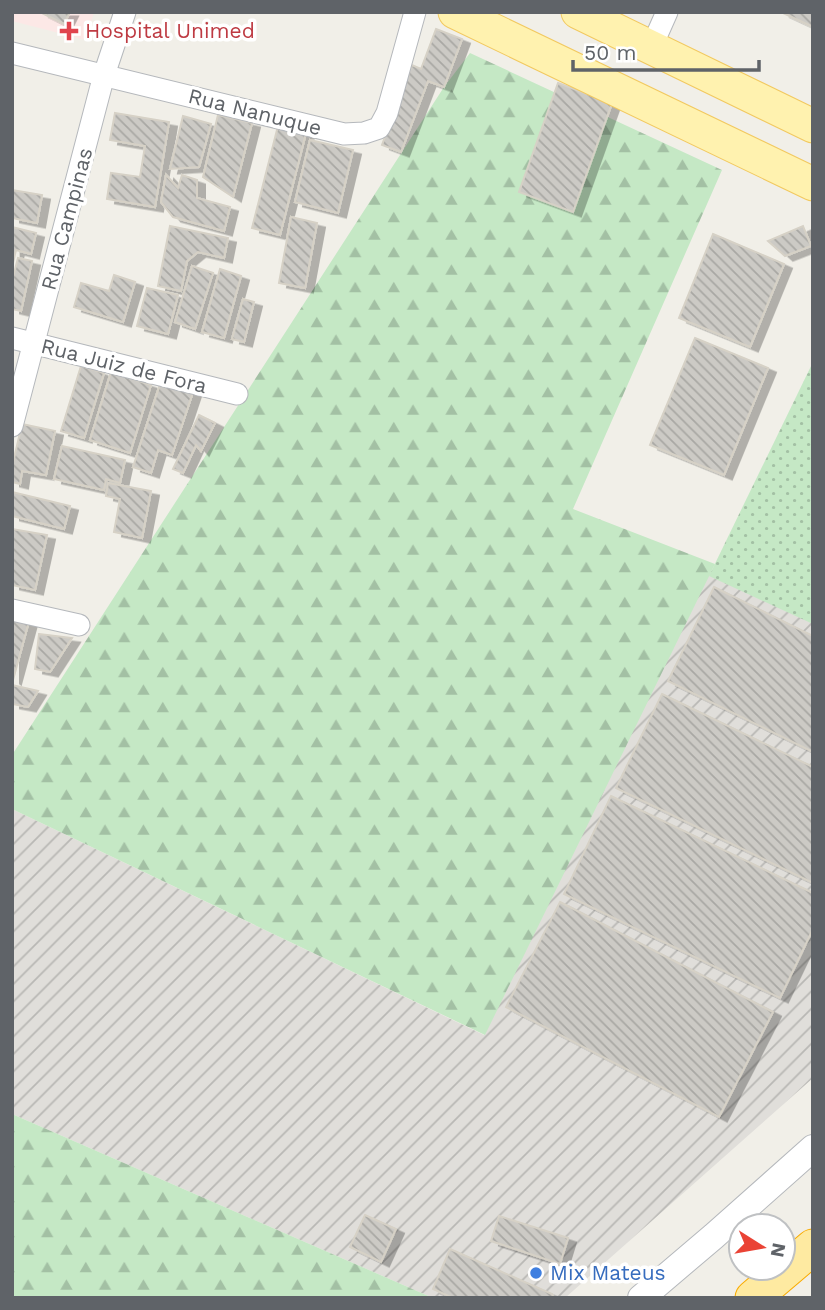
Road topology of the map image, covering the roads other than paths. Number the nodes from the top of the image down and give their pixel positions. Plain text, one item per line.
1 (125, 12) edge
2 (415, 12) edge
3 (455, 12) edge
4 (578, 12) edge
5 (667, 12) edge
6 (651, 48) junction
7 (12, 53) edge
8 (104, 75) junction
9 (813, 126) edge
10 (813, 184) edge
11 (12, 338) edge
12 (35, 344) junction
13 (237, 394) dead end
14 (12, 426) edge
15 (12, 610) edge
16 (79, 625) dead end
17 (813, 1149) edge
18 (813, 1247) edge
19 (641, 1298) edge
20 (753, 1298) edge

1 - 8 street, Rua Campinas
2 - 8 street, Rua Nanuque
3 - 10 main road
4 - 6 main road
5 - 6 street
6 - 9 main road
7 - 8 street, Rua Nanuque
8 - 12 street, Rua Campinas
11 - 12 street, Rua Juiz de Fora
12 - 13 street, Rua Juiz de Fora
12 - 14 street, Rua Campinas
15 - 16 street
17 - 19 street
18 - 20 highway

